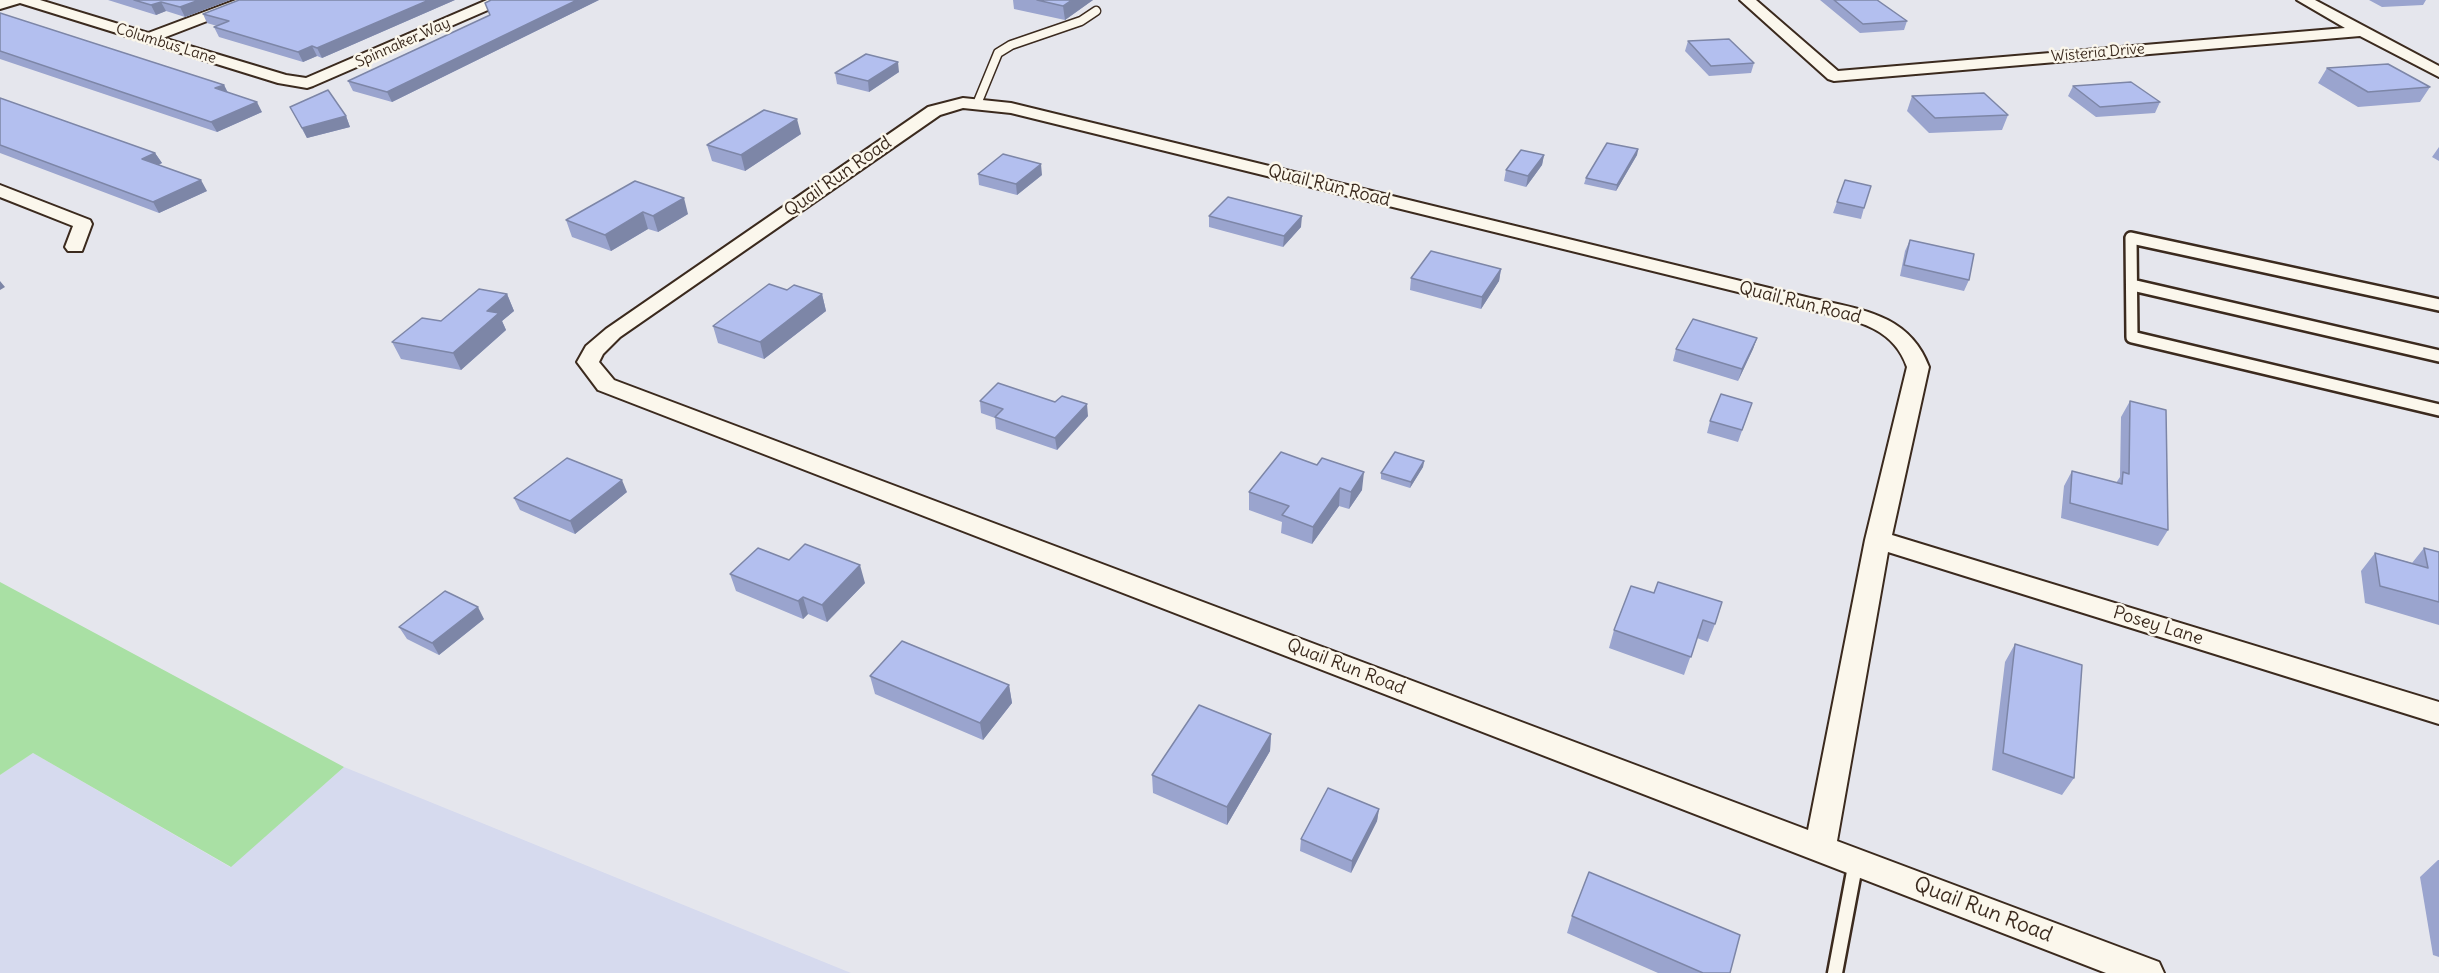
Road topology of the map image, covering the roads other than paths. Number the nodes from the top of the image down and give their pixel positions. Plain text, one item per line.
1 (15, 0) edge
2 (25, 0) edge
3 (249, 0) edge
4 (499, 0) edge
5 (1747, 0) edge
6 (2304, 0) edge
7 (0, 5) edge
8 (1096, 11) dead end
9 (2362, 30) junction
10 (149, 38) junction
11 (2439, 72) edge
12 (307, 82) joint
13 (977, 104) junction
14 (0, 190) edge
15 (75, 247) dead end
16 (2132, 285) junction
17 (2439, 305) edge
18 (2439, 356) edge
19 (2439, 410) edge
20 (1878, 540) junction
21 (2439, 713) edge
22 (1820, 847) junction
23 (1856, 861) junction
24 (1835, 973) edge
25 (2147, 973) edge

1 - 7 street
2 - 10 street, Columbus Lane
3 - 10 street
4 - 12 street, Spinnaker Way
5 - 9 street, Wisteria Drive
6 - 9 street
8 - 13 lane
9 - 11 street
10 - 12 street, Columbus Lane
13 - 20 street, Quail Run Road
13 - 22 street, Quail Run Road
14 - 15 street
16 - 17 lane
16 - 18 lane
16 - 19 lane
20 - 21 street, Posey Lane
20 - 22 street, Quail Run Road
22 - 23 street, Quail Run Road
23 - 24 lane
23 - 25 street, Quail Run Road

